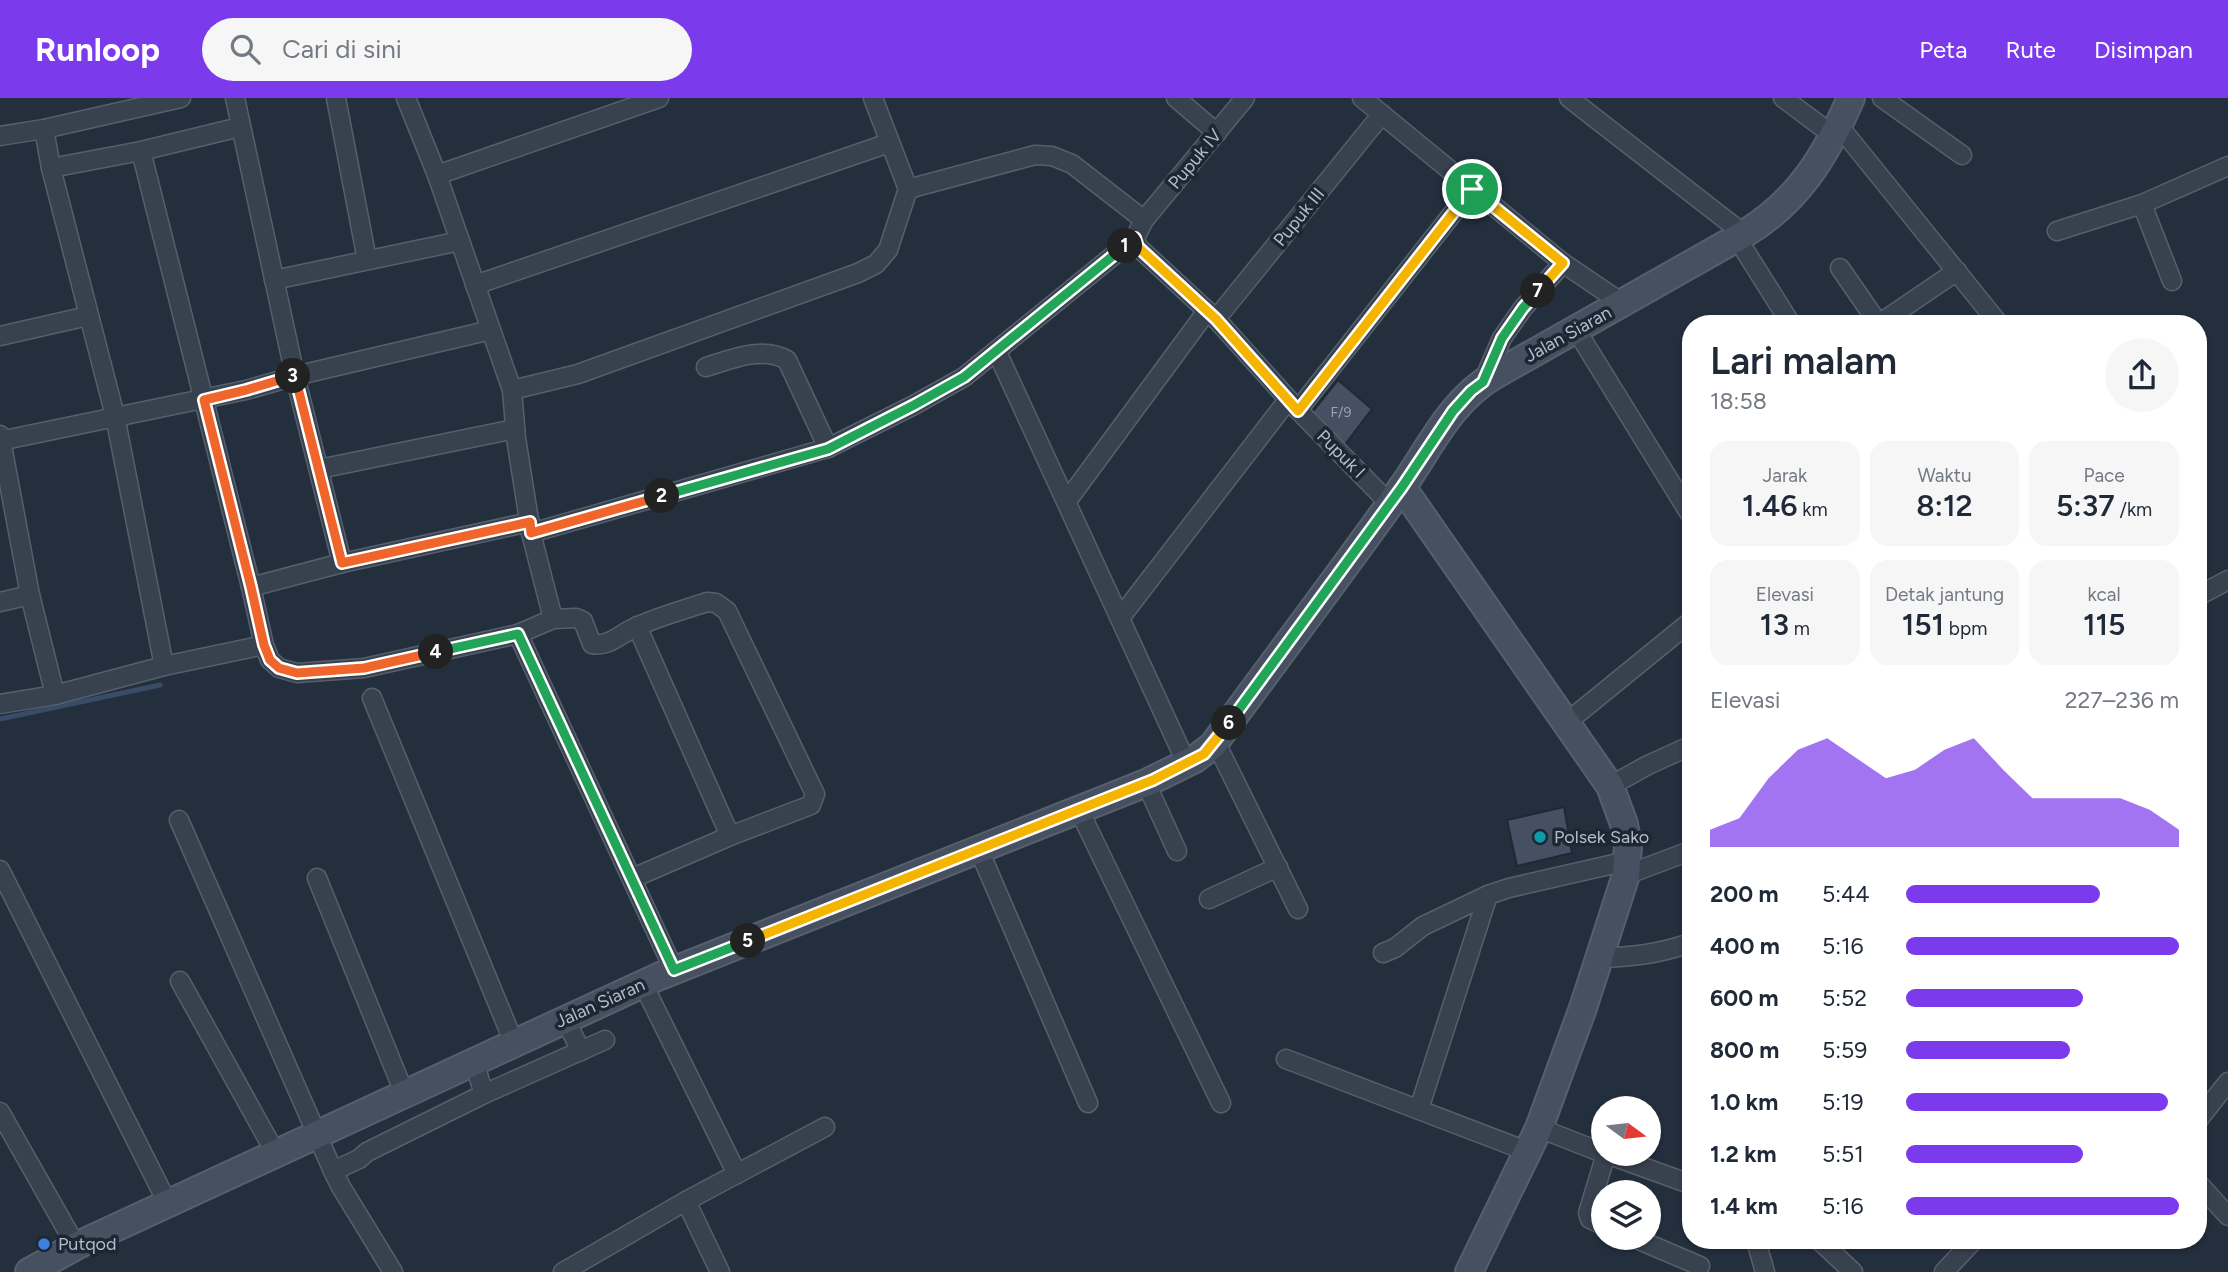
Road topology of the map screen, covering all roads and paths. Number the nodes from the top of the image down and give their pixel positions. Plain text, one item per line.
1 (181, 98) edge
2 (235, 98) edge
3 (336, 98) edge
4 (406, 98) edge
5 (659, 98) edge
6 (873, 98) edge
7 (1176, 98) edge
8 (1245, 98) edge
9 (1362, 98) edge
10 (1569, 98) edge
11 (1783, 98) edge
12 (1851, 98) edge
13 (1882, 98) edge
14 (1382, 114) junction
15 (240, 127) junction
16 (44, 129) junction
17 (1836, 131) junction
18 (1217, 133) junction
19 (0, 136) edge
20 (889, 143) junction
21 (141, 151) junction
22 (1962, 155) dead end
23 (2228, 166) edge
24 (51, 168) junction
25 (437, 175) junction
26 (908, 189) junction
27 (1472, 189) junction
28 (2141, 204) junction
29 (1144, 220) junction
30 (2057, 231) dead end
31 (1740, 236) junction
32 (1135, 238) junction
33 (460, 241) junction
34 (368, 260) junction
35 (1563, 263) junction
36 (1840, 268) dead end
37 (1957, 271) junction
38 (274, 280) junction
39 (2172, 281) dead end
40 (475, 285) junction
41 (1622, 303) junction
42 (1212, 315) junction
43 (1786, 315) edge
44 (1873, 315) edge
45 (1892, 315) edge
46 (1992, 315) edge
47 (88, 316) junction
48 (1575, 328) junction
49 (491, 330) junction
50 (0, 336) edge
51 (997, 352) junction
52 (706, 367) dead end
53 (295, 376) junction
54 (1483, 382) junction
55 (512, 390) junction
56 (204, 400) junction
57 (1293, 405) junction
58 (115, 416) junction
59 (515, 429) junction
60 (0, 439) edge
61 (828, 449) junction
62 (319, 469) junction
63 (1396, 495) junction
64 (1067, 501) junction
65 (1682, 501) edge
66 (530, 528) junction
67 (342, 563) junction
68 (2228, 580) edge
69 (251, 587) junction
70 (2207, 591) edge
71 (30, 595) junction
72 (0, 602) edge
73 (1120, 618) junction
74 (553, 619) junction
75 (637, 626) junction
76 (1682, 629) edge
77 (518, 634) junction
78 (264, 645) junction
79 (164, 666) junction
80 (55, 695) junction
81 (372, 698) dead end
82 (0, 704) edge
83 (1566, 723) junction
84 (1215, 741) junction
85 (1682, 750) edge
86 (1187, 764) junction
87 (1146, 783) junction
88 (1610, 786) junction
89 (1079, 810) junction
90 (179, 820) dead end
91 (730, 836) junction
92 (979, 850) junction
93 (1177, 850) dead end
94 (1682, 853) edge
95 (1278, 867) junction
96 (1626, 868) junction
97 (0, 870) edge
98 (317, 878) dead end
99 (633, 878) junction
100 (1488, 895) junction
101 (1209, 899) dead end
102 (1298, 909) dead end
103 (1682, 946) edge
104 (1383, 953) dead end
105 (1598, 958) junction
106 (674, 970) junction
107 (180, 981) dead end
108 (643, 984) junction
109 (565, 1019) junction
110 (605, 1040) dead end
111 (514, 1043) junction
112 (581, 1051) junction
113 (1286, 1059) dead end
114 (474, 1062) junction
115 (2228, 1082) edge
116 (484, 1094) junction
117 (405, 1095) junction
118 (1088, 1103) dead end
119 (1221, 1103) dead end
120 (1419, 1109) junction
121 (2207, 1109) edge
122 (0, 1112) edge
123 (825, 1127) dead end
124 (1539, 1128) junction
125 (318, 1135) junction
126 (1591, 1148) edge
127 (1529, 1152) junction
128 (276, 1154) junction
129 (1640, 1166) edge
130 (333, 1171) junction
131 (737, 1174) junction
132 (1682, 1181) edge
133 (2207, 1193) edge
134 (686, 1201) junction
135 (1591, 1202) edge
136 (168, 1204) junction
137 (2228, 1216) edge
138 (1591, 1219) edge
139 (76, 1246) junction
140 (1661, 1249) edge
141 (1758, 1249) edge
142 (1829, 1249) edge
143 (1966, 1249) edge
144 (1700, 1266) dead end
145 (36, 1271) edge
146 (393, 1272) edge
147 (564, 1272) edge
148 (720, 1272) edge
149 (1469, 1272) edge
150 (1765, 1272) edge
151 (1853, 1272) edge
152 (1944, 1272) edge

1 - 16 street
2 - 15 street
3 - 34 street
4 - 25 street
5 - 25 street
6 - 20 street
7 - 18 street
8 - 18 street, Pupuk IV
9 - 14 street
10 - 31 street
11 - 17 street
12 - 17 street, Jalan Siaran
13 - 22 street
14 - 27 street
14 - 42 street, Pupuk III
15 - 21 street
15 - 38 street
16 - 19 street
16 - 24 street
17 - 31 street, Jalan Siaran
17 - 37 street
18 - 29 street, Pupuk IV
20 - 26 street
20 - 40 street
21 - 24 street
21 - 56 street
23 - 28 street
24 - 47 street
25 - 33 street
26 - 29 street
26 - 55 street
27 - 35 street
27 - 57 street
28 - 30 street
28 - 39 street
29 - 32 street
31 - 41 street, Jalan Siaran
31 - 43 street
32 - 42 street, Pupuk I
32 - 51 street
33 - 34 street
33 - 40 street
34 - 38 street
35 - 41 street
35 - 54 street
36 - 44 street
37 - 45 street
37 - 46 street
38 - 53 street
40 - 49 street
41 - 48 street, Jalan Siaran
42 - 57 street, Pupuk I
42 - 64 street, Pupuk III
47 - 50 street
47 - 58 street
48 - 54 street, Jalan Siaran
48 - 65 street
49 - 53 street
49 - 55 street
51 - 61 street
51 - 64 street
52 - 61 street
53 - 56 street
53 - 62 street
54 - 63 street, Jalan Siaran
55 - 59 street
56 - 58 street
56 - 69 street
57 - 63 street, Pupuk I
57 - 73 street
58 - 60 street
58 - 79 street
59 - 62 street
59 - 66 street
60 - 71 street
61 - 66 street
62 - 67 street
63 - 83 street
63 - 84 street, Jalan Siaran
64 - 73 street
66 - 67 street
66 - 74 street
67 - 69 street
68 - 70 street
69 - 78 street
71 - 72 street
71 - 80 street
73 - 86 street
74 - 75 street
74 - 77 street
75 - 91 street
75 - 91 street
76 - 83 street
77 - 78 street
77 - 99 street
78 - 79 street
79 - 80 street
80 - 82 street
81 - 111 street
83 - 88 street
84 - 86 street, Jalan Siaran
84 - 95 street
85 - 88 street
86 - 87 street, Jalan Siaran
87 - 89 street, Jalan Siaran
87 - 93 street
88 - 96 street
89 - 92 street, Jalan Siaran
89 - 119 street
90 - 125 street
91 - 99 street
92 - 106 street, Jalan Siaran
92 - 118 street
94 - 96 street
95 - 101 street
95 - 102 street
96 - 100 street
96 - 105 street
97 - 136 street
98 - 117 street
99 - 106 street
100 - 104 street
100 - 120 street
103 - 105 street
105 - 124 street
106 - 108 street, Jalan Siaran
107 - 128 street
108 - 109 street, Jalan Siaran
108 - 131 street
109 - 111 street, Jalan Siaran
109 - 112 street
110 - 112 street
111 - 114 street, Jalan Siaran
112 - 116 street
113 - 120 street
114 - 116 street
114 - 117 street, Jalan Siaran
115 - 121 street
116 - 130 street
117 - 125 street, Jalan Siaran
120 - 127 street
122 - 139 street
123 - 131 street
124 - 126 street
124 - 127 street
125 - 128 street, Jalan Siaran
125 - 130 street
127 - 149 street
128 - 136 street, Jalan Siaran
129 - 132 street
130 - 146 street
131 - 134 street
133 - 137 street
134 - 147 street
134 - 148 street
135 - 138 street
136 - 139 street, Jalan Siaran
139 - 145 street, Jalan Siaran
140 - 144 street
141 - 150 street
142 - 151 street
143 - 152 street

